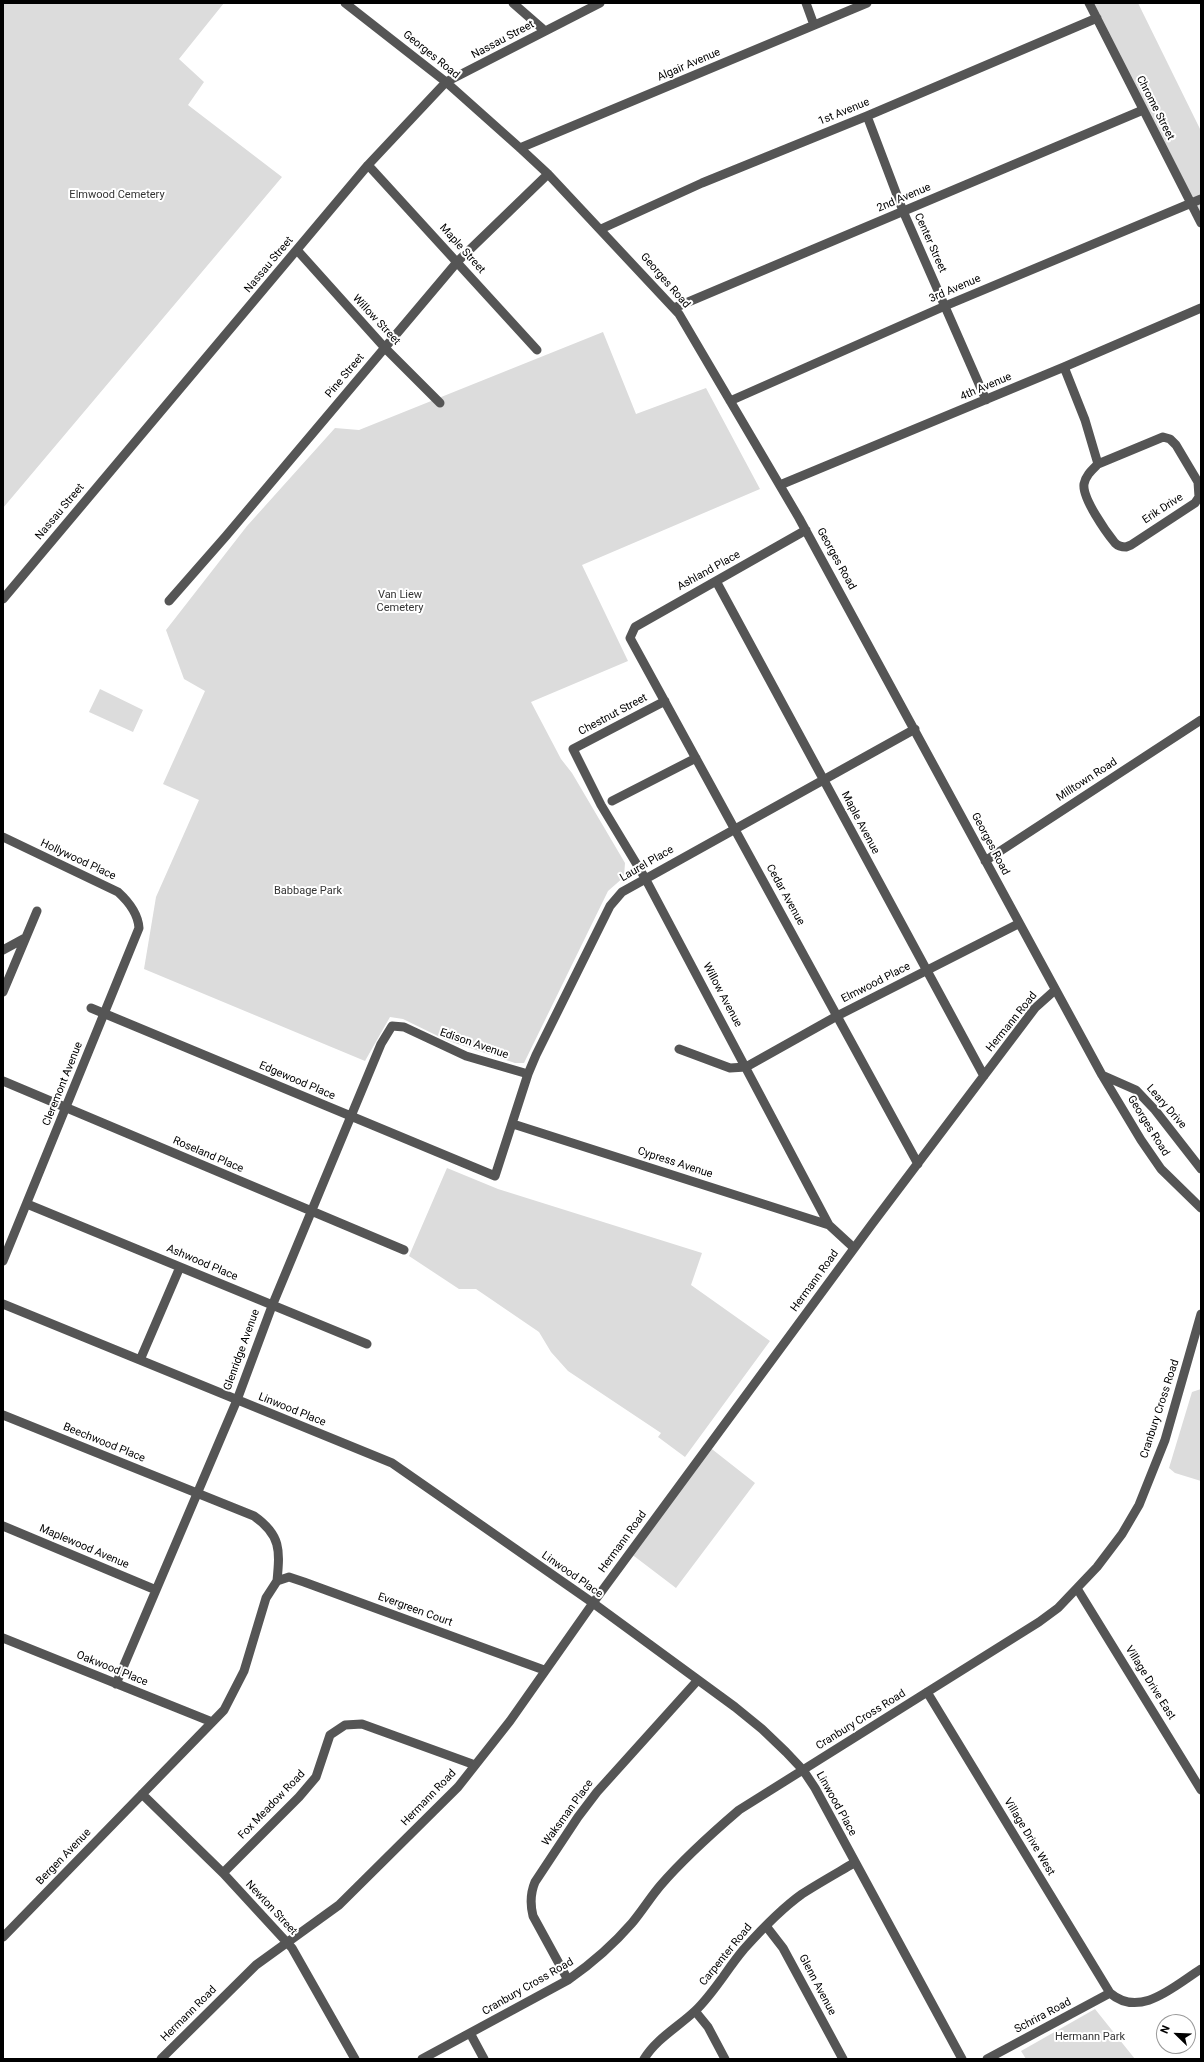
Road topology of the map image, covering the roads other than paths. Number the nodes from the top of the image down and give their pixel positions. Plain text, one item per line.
1 (345, 3) edge
2 (513, 3) edge
3 (600, 3) edge
4 (806, 3) edge
5 (867, 3) edge
6 (1089, 3) edge
7 (1097, 18) junction
8 (814, 26) junction
9 (545, 31) junction
10 (446, 82) junction
11 (1143, 110) junction
12 (867, 116) junction
13 (520, 148) junction
14 (368, 165) junction
15 (548, 174) junction
16 (1201, 199) edge
17 (1191, 203) junction
18 (903, 211) junction
19 (1201, 224) edge
20 (601, 229) junction
21 (297, 250) junction
22 (458, 261) junction
23 (945, 306) junction
24 (674, 308) junction
25 (1201, 308) edge
26 (385, 348) junction
27 (537, 350) dead end
28 (1064, 367) junction
29 (986, 400) junction
30 (730, 401) junction
31 (440, 403) dead end
32 (1098, 464) junction
33 (780, 485) junction
34 (806, 530) junction
35 (716, 581) junction
36 (3, 599) edge
37 (169, 601) dead end
38 (630, 638) joint
39 (665, 701) junction
40 (1201, 720) edge
41 (915, 729) junction
42 (573, 750) joint
43 (696, 758) junction
44 (823, 780) junction
45 (612, 801) dead end
46 (735, 829) junction
47 (3, 837) edge
48 (985, 860) junction
49 (646, 878) junction
50 (37, 911) dead end
51 (136, 914) joint
52 (1018, 924) junction
53 (25, 938) junction
54 (3, 950) edge
55 (926, 970) junction
56 (1054, 991) junction
57 (3, 992) edge
58 (91, 1008) dead end
59 (105, 1014) junction
60 (837, 1016) junction
61 (392, 1026) joint
62 (679, 1049) dead end
63 (746, 1067) junction
64 (528, 1074) junction
65 (1102, 1075) junction
66 (984, 1076) junction
67 (3, 1081) edge
68 (66, 1107) junction
69 (351, 1116) junction
70 (513, 1124) junction
71 (918, 1164) junction
72 (1201, 1169) edge
73 (495, 1176) joint
74 (27, 1204) junction
75 (1201, 1208) edge
76 (311, 1212) junction
77 (829, 1225) junction
78 (854, 1248) junction
79 (404, 1250) dead end
80 (3, 1261) edge
81 (180, 1267) junction
82 (3, 1304) edge
83 (272, 1306) junction
84 (1201, 1314) edge
85 (367, 1344) dead end
86 (140, 1360) junction
87 (237, 1400) junction
88 (3, 1415) edge
89 (197, 1494) junction
90 (3, 1526) edge
91 (277, 1581) junction
92 (156, 1590) junction
93 (1078, 1590) junction
94 (593, 1604) junction
95 (3, 1638) edge
96 (544, 1670) junction
97 (697, 1681) junction
98 (116, 1684) junction
99 (927, 1692) junction
100 (212, 1722) junction
101 (475, 1765) junction
102 (802, 1770) junction
103 (1201, 1790) edge
104 (142, 1794) junction
105 (854, 1863) junction
106 (223, 1873) junction
107 (766, 1926) junction
108 (3, 1937) edge
109 (287, 1942) junction
110 (1201, 1969) edge
111 (568, 1980) junction
112 (1110, 1993) junction
113 (695, 2011) junction
114 (470, 2034) junction
115 (161, 2059) edge
116 (355, 2059) edge
117 (422, 2059) edge
118 (484, 2059) edge
119 (644, 2059) edge
120 (726, 2059) edge
121 (843, 2059) edge
122 (962, 2059) edge
123 (987, 2059) edge

1 - 10 street, Georges Road
2 - 9 street
3 - 9 street, Nassau Street
4 - 8 street
5 - 8 street, Algair Avenue
6 - 7 street, Chrome Street
7 - 11 street, Chrome Street
7 - 12 street, 1st Avenue
8 - 13 street, Algair Avenue
9 - 10 street, Nassau Street
10 - 13 street, Georges Road
10 - 14 street, Nassau Street
11 - 17 street, Chrome Street
11 - 18 street, 2nd Avenue
12 - 18 street, Center Street
12 - 20 street, 1st Avenue
13 - 15 street, Georges Road
14 - 21 street, Nassau Street
14 - 22 street, Maple Street
15 - 20 street, Georges Road
15 - 22 street, Pine Street
16 - 17 street, 3rd Avenue
17 - 19 street, Chrome Street
17 - 23 street, 3rd Avenue
18 - 23 street, Center Street
18 - 24 street, 2nd Avenue
20 - 24 street, Georges Road
21 - 26 street, Willow Street
21 - 36 street, Nassau Street
22 - 26 street, Pine Street
22 - 27 street, Maple Street
23 - 29 street, Center Street
23 - 30 street, 3rd Avenue
24 - 30 street, Georges Road
25 - 28 street, 4th Avenue
26 - 31 street, Willow Street
26 - 37 street, Pine Street
28 - 29 street, 4th Avenue
28 - 32 street
29 - 33 street, 4th Avenue
30 - 33 street, Georges Road
32 - 32 street, Erik Drive
33 - 34 street, Georges Road
34 - 35 street, Ashland Place
34 - 41 street, Georges Road
35 - 38 street, Ashland Place
35 - 44 street, Maple Avenue
38 - 39 street, Cedar Avenue
39 - 42 street, Chestnut Street
39 - 43 street, Cedar Avenue
40 - 48 street, Milltown Road
41 - 44 street, Laurel Place
41 - 48 street, Georges Road
42 - 49 street, Willow Avenue
43 - 45 street
43 - 46 street, Cedar Avenue
44 - 46 street, Laurel Place
44 - 55 street, Maple Avenue
46 - 49 street, Laurel Place
46 - 60 street, Cedar Avenue
47 - 51 street, Hollywood Place
48 - 52 street, Georges Road
49 - 63 street, Willow Avenue
49 - 64 street, Laurel Place
50 - 53 street
51 - 59 street, Cleremont Avenue
52 - 55 street, Elmwood Place
52 - 56 street, Georges Road
53 - 54 street
53 - 57 street
55 - 60 street, Elmwood Place
55 - 66 street, Maple Avenue
56 - 65 street, Georges Road
56 - 66 street, Hermann Road
58 - 59 street, Edgewood Place
59 - 68 street, Cleremont Avenue
59 - 69 street, Edgewood Place
60 - 63 street, Elmwood Place
60 - 71 street, Cedar Avenue
61 - 64 street, Edison Avenue
61 - 69 street, Glenridge Avenue
62 - 63 street
63 - 77 street, Willow Avenue
64 - 70 street, Laurel Place
65 - 72 street, Leary Drive
65 - 75 street, Georges Road
66 - 71 street, Hermann Road
67 - 68 street, Roseland Place
68 - 74 street, Cleremont Avenue
68 - 76 street, Roseland Place
69 - 73 street, Edgewood Place
69 - 76 street, Glenridge Avenue
70 - 73 street, Laurel Place
70 - 77 street, Cypress Avenue
71 - 78 street, Hermann Road
74 - 80 street, Cleremont Avenue
74 - 81 street, Ashwood Place
76 - 79 street, Roseland Place
76 - 83 street, Glenridge Avenue
77 - 78 street, Willow Avenue
78 - 94 street, Hermann Road
81 - 83 street, Ashwood Place
81 - 86 street
82 - 86 street, Linwood Place
83 - 85 street, Ashwood Place
83 - 87 street, Glenridge Avenue
84 - 93 street, Cranbury Cross Road
86 - 87 street, Linwood Place
87 - 89 street, Glenridge Avenue
87 - 94 street, Linwood Place
88 - 89 street, Beechwood Place
89 - 91 street
89 - 92 street, Glenridge Avenue
90 - 92 street, Maplewood Avenue
91 - 96 street, Evergreen Court
91 - 100 street
92 - 98 street, Glenridge Avenue
93 - 99 street, Cranbury Cross Road
93 - 103 street, Village Drive East
94 - 96 street, Hermann Road
94 - 97 street, Linwood Place
95 - 98 street, Oakwood Place
96 - 101 street, Hermann Road
97 - 102 street, Linwood Place
97 - 111 street, Waksman Place
98 - 100 street, Oakwood Place
99 - 102 street, Cranbury Cross Road
99 - 112 street, Village Drive West
100 - 104 street
101 - 106 street, Fox Meadow Road
101 - 109 street, Hermann Road
102 - 105 street, Linwood Place
102 - 111 street, Cranbury Cross Road
104 - 106 street, Newton Street
104 - 108 street, Bergen Avenue
105 - 107 street, Carpenter Road
105 - 122 street, Linwood Place
106 - 109 street, Newton Street
107 - 113 street, Carpenter Road
107 - 121 street, Glenn Avenue
109 - 115 street, Hermann Road
109 - 116 street, Newton Street
110 - 112 street
111 - 114 street, Cranbury Cross Road
112 - 123 street, Schrira Road
113 - 119 street, Carpenter Road
113 - 120 street
114 - 117 street, Cranbury Cross Road
114 - 118 street

